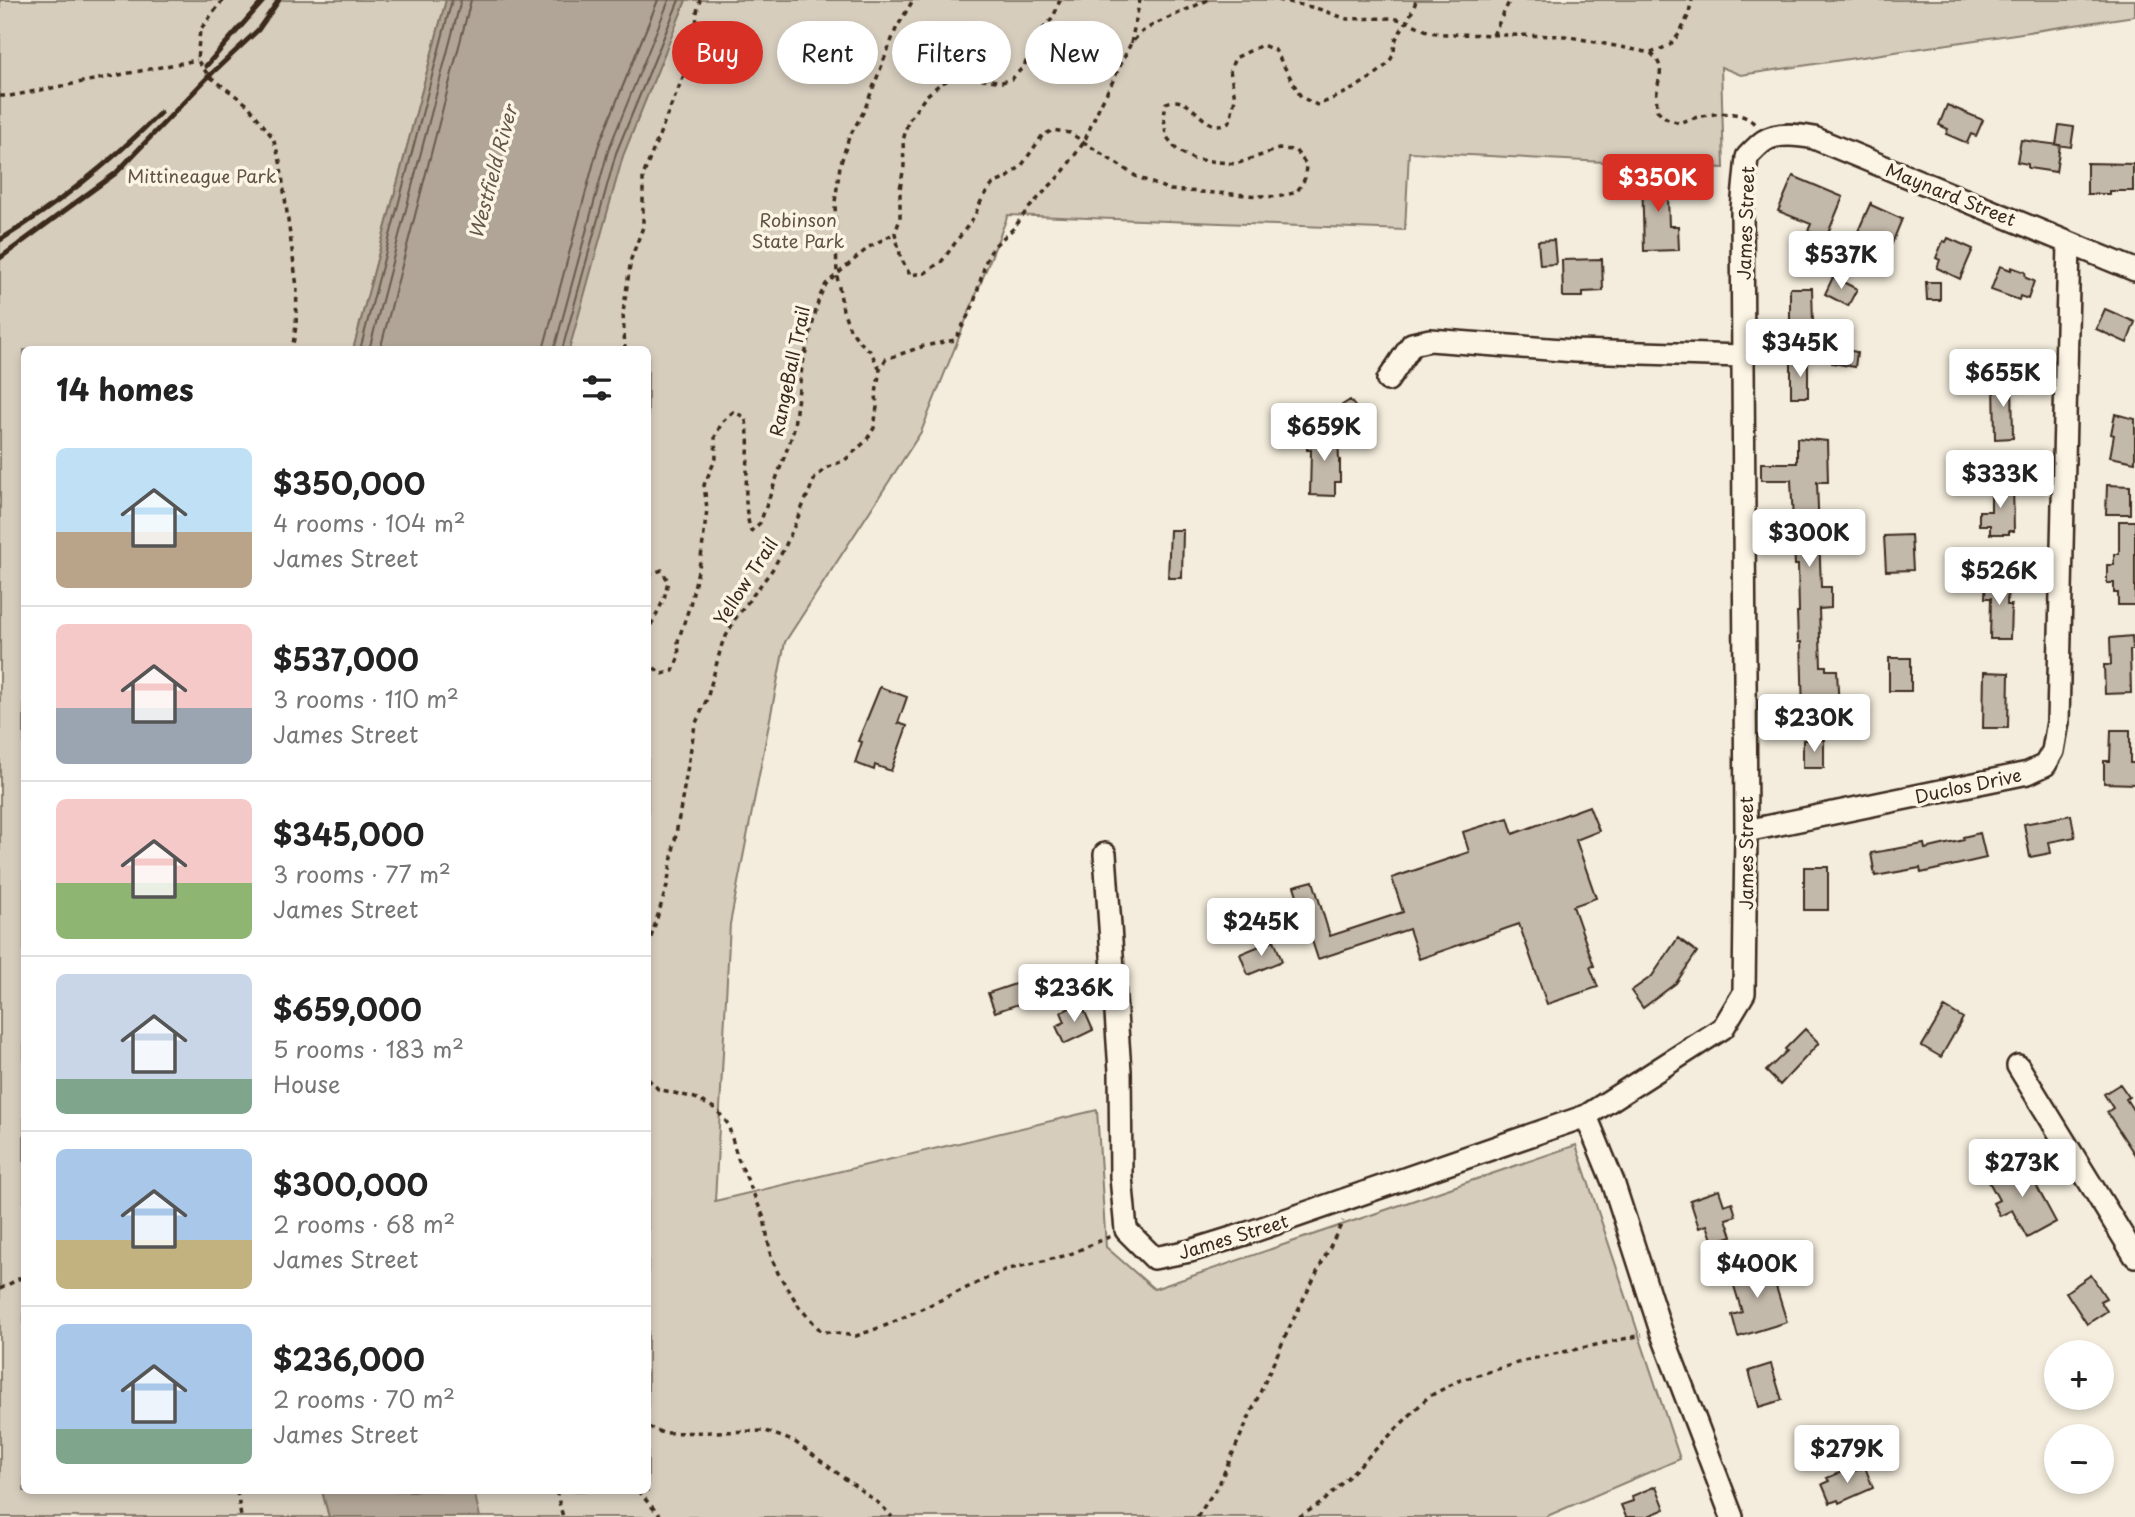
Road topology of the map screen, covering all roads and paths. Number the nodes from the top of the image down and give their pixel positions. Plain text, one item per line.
1 (223, 0) edge
2 (700, 0) edge
3 (913, 0) edge
4 (1060, 0) edge
5 (1140, 0) edge
6 (1209, 0) edge
7 (1278, 0) edge
8 (1416, 0) edge
9 (1510, 0) edge
10 (1692, 0) edge
11 (1406, 21) junction
12 (1493, 35) junction
13 (1131, 43) junction
14 (1651, 53) junction
15 (197, 60) junction
16 (0, 96) edge
17 (1765, 140) junction
18 (1084, 142) junction
19 (895, 233) junction
20 (2069, 243) junction
21 (2135, 270) edge
22 (836, 276) junction
23 (293, 346) edge
24 (625, 346) edge
25 (1743, 356) junction
26 (880, 369) junction
27 (1388, 380) dead end
28 (651, 574) edge
29 (651, 624) edge
30 (651, 664) edge
31 (1746, 831) junction
32 (1105, 854) dead end
33 (651, 938) edge
34 (2018, 1066) dead end
35 (651, 1082) edge
36 (1586, 1116) junction
37 (1356, 1196) junction
38 (1126, 1230) junction
39 (2135, 1256) edge
40 (21, 1278) edge
41 (0, 1289) edge
42 (1661, 1331) junction
43 (651, 1428) edge
44 (238, 1494) edge
45 (557, 1494) edge
46 (641, 1494) edge
47 (242, 1517) edge
48 (562, 1517) edge
49 (662, 1517) edge
50 (892, 1517) edge
51 (1197, 1517) edge
52 (1299, 1517) edge
53 (1732, 1517) edge

1 - 15 path
2 - 24 path
3 - 22 path
4 - 19 path
5 - 13 path
6 - 13 path
7 - 11 path
8 - 11 path
9 - 12 path
10 - 14 path
11 - 12 path
11 - 18 path
12 - 14 path
13 - 18 path
14 - 17 path
15 - 16 path
15 - 23 path
17 - 20 street, Maynard Street
17 - 25 street, James Street
18 - 19 path
18 - 26 path
19 - 22 path, RangeBall Trail
20 - 21 street, Maynard Street
20 - 31 street, Duclos Drive
22 - 26 path
22 - 30 path, RangeBall Trail
25 - 27 street
25 - 31 street, James Street
26 - 33 path, Yellow Trail
28 - 29 path
31 - 36 street, James Street
32 - 38 street
34 - 39 street
35 - 38 path
36 - 37 street, James Street
36 - 42 street
37 - 38 street, James Street
37 - 51 path
40 - 41 path
42 - 52 path
42 - 53 street
43 - 50 path
44 - 47 path
45 - 48 path
46 - 49 path

